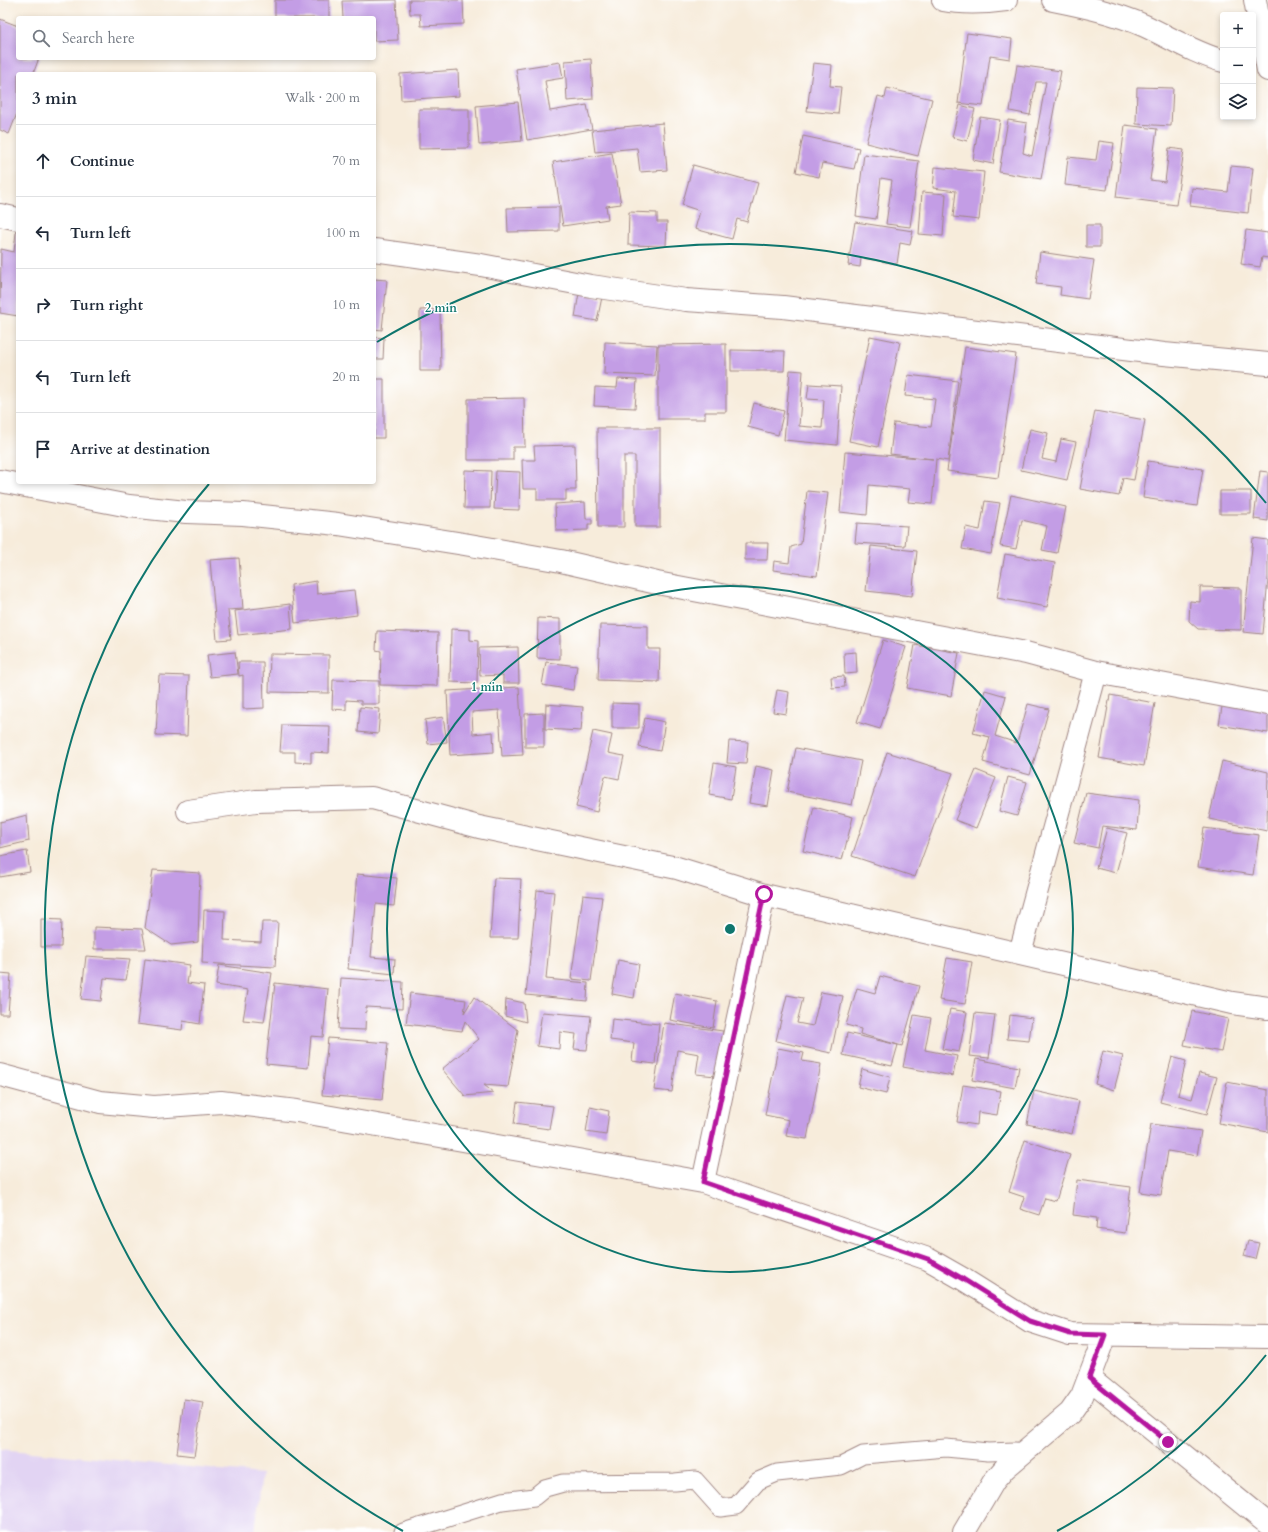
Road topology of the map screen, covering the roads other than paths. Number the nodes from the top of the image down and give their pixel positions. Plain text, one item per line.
1 (943, 0) edge
2 (1006, 0) edge
3 (1053, 0) edge
4 (1255, 0) edge
5 (1220, 60) edge
6 (1256, 68) edge
7 (1268, 70) edge
8 (0, 215) edge
9 (16, 219) edge
10 (376, 250) edge
11 (1268, 364) edge
12 (0, 481) edge
13 (1096, 672) junction
14 (1268, 704) edge
15 (188, 811) dead end
16 (764, 894) junction
17 (1020, 953) junction
18 (1268, 1008) edge
19 (0, 1075) edge
20 (703, 1182) junction
21 (1105, 1335) junction
22 (1268, 1337) edge
23 (1089, 1378) junction
24 (1018, 1456) junction
25 (1268, 1524) edge
26 (403, 1532) edge
27 (964, 1532) edge

1 - 2 street
3 - 5 street
4 - 7 street
6 - 7 street
8 - 9 street
10 - 11 street
12 - 13 street
13 - 14 street
13 - 17 street
15 - 16 street
16 - 17 street
16 - 20 street
17 - 18 street
19 - 20 street
20 - 21 street
21 - 22 street
21 - 23 street
23 - 24 street
23 - 25 street
24 - 26 lane
24 - 27 street

